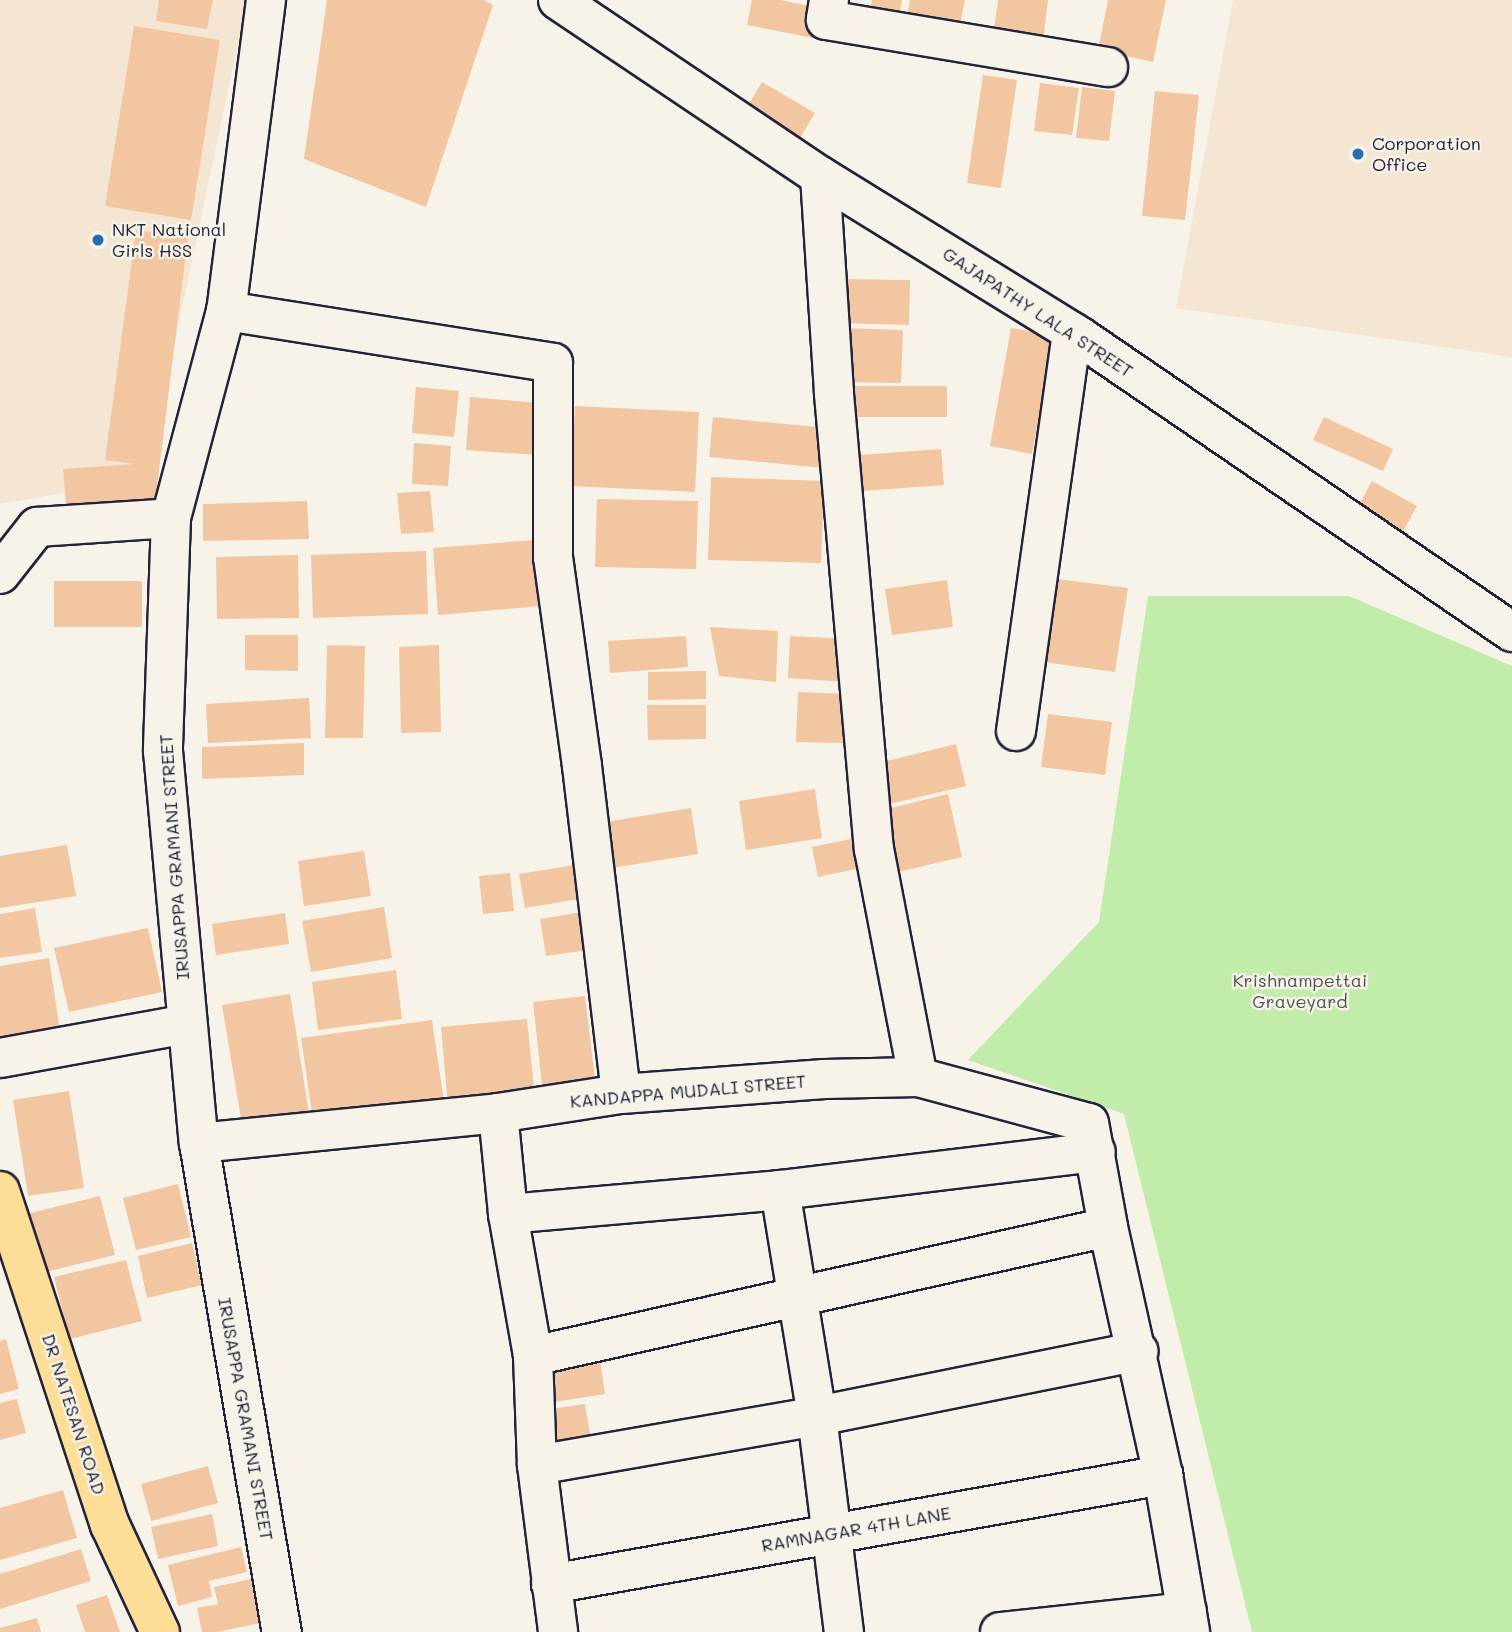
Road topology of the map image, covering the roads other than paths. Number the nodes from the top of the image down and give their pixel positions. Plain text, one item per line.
1 (266, 0) edge
2 (558, 0) edge
3 (829, 0) edge
4 (1108, 67) dead end
5 (820, 176) junction
6 (226, 311) junction
7 (1072, 332) junction
8 (171, 518) junction
9 (0, 574) edge
10 (1512, 632) edge
11 (1016, 731) dead end
12 (187, 1024) junction
13 (0, 1058) edge
14 (918, 1077) junction
15 (621, 1094) junction
16 (498, 1113) junction
17 (1093, 1138) junction
18 (199, 1143) junction
19 (780, 1190) junction
20 (0, 1191) edge
21 (508, 1214) junction
22 (1108, 1227) junction
23 (8, 1238) edge
24 (796, 1300) junction
25 (1138, 1351) junction
26 (533, 1356) junction
27 (817, 1416) junction
28 (537, 1465) junction
29 (1163, 1475) junction
30 (833, 1532) junction
31 (551, 1584) junction
32 (1189, 1622) edge
33 (160, 1632) edge
34 (282, 1632) edge
35 (558, 1632) edge
36 (844, 1632) edge
37 (1000, 1632) edge

1 - 6 street, IRUSAPPA GRAMANI STREET
2 - 5 street, GAJAPATHY LALA STREET
3 - 4 street
5 - 7 street, GAJAPATHY LALA STREET
5 - 14 street
6 - 8 street, IRUSAPPA GRAMANI STREET
6 - 15 street
7 - 10 street, GAJAPATHY LALA STREET
7 - 11 street
8 - 9 street
8 - 12 street, IRUSAPPA GRAMANI STREET
12 - 13 street
12 - 18 street, IRUSAPPA GRAMANI STREET
14 - 15 street, KANDAPPA MUDALI STREET
14 - 17 street, KANDAPPA MUDALI STREET
15 - 16 street, KANDAPPA MUDALI STREET
16 - 18 street, KANDAPPA MUDALI STREET
16 - 21 street
17 - 19 street
17 - 22 street
18 - 34 street, IRUSAPPA GRAMANI STREET
19 - 21 street
19 - 24 street
20 - 23 main road, DR NATESAN ROAD
21 - 26 street
22 - 24 street
22 - 25 street
23 - 33 main road, DR NATESAN ROAD
24 - 26 street
24 - 27 street
25 - 27 street
25 - 29 street
26 - 28 street
27 - 28 street
27 - 30 street
28 - 31 street
29 - 30 street, RAMNAGAR 4TH LANE
29 - 32 street
30 - 31 street, RAMNAGAR 4TH LANE
30 - 36 street
31 - 35 street
32 - 37 street

